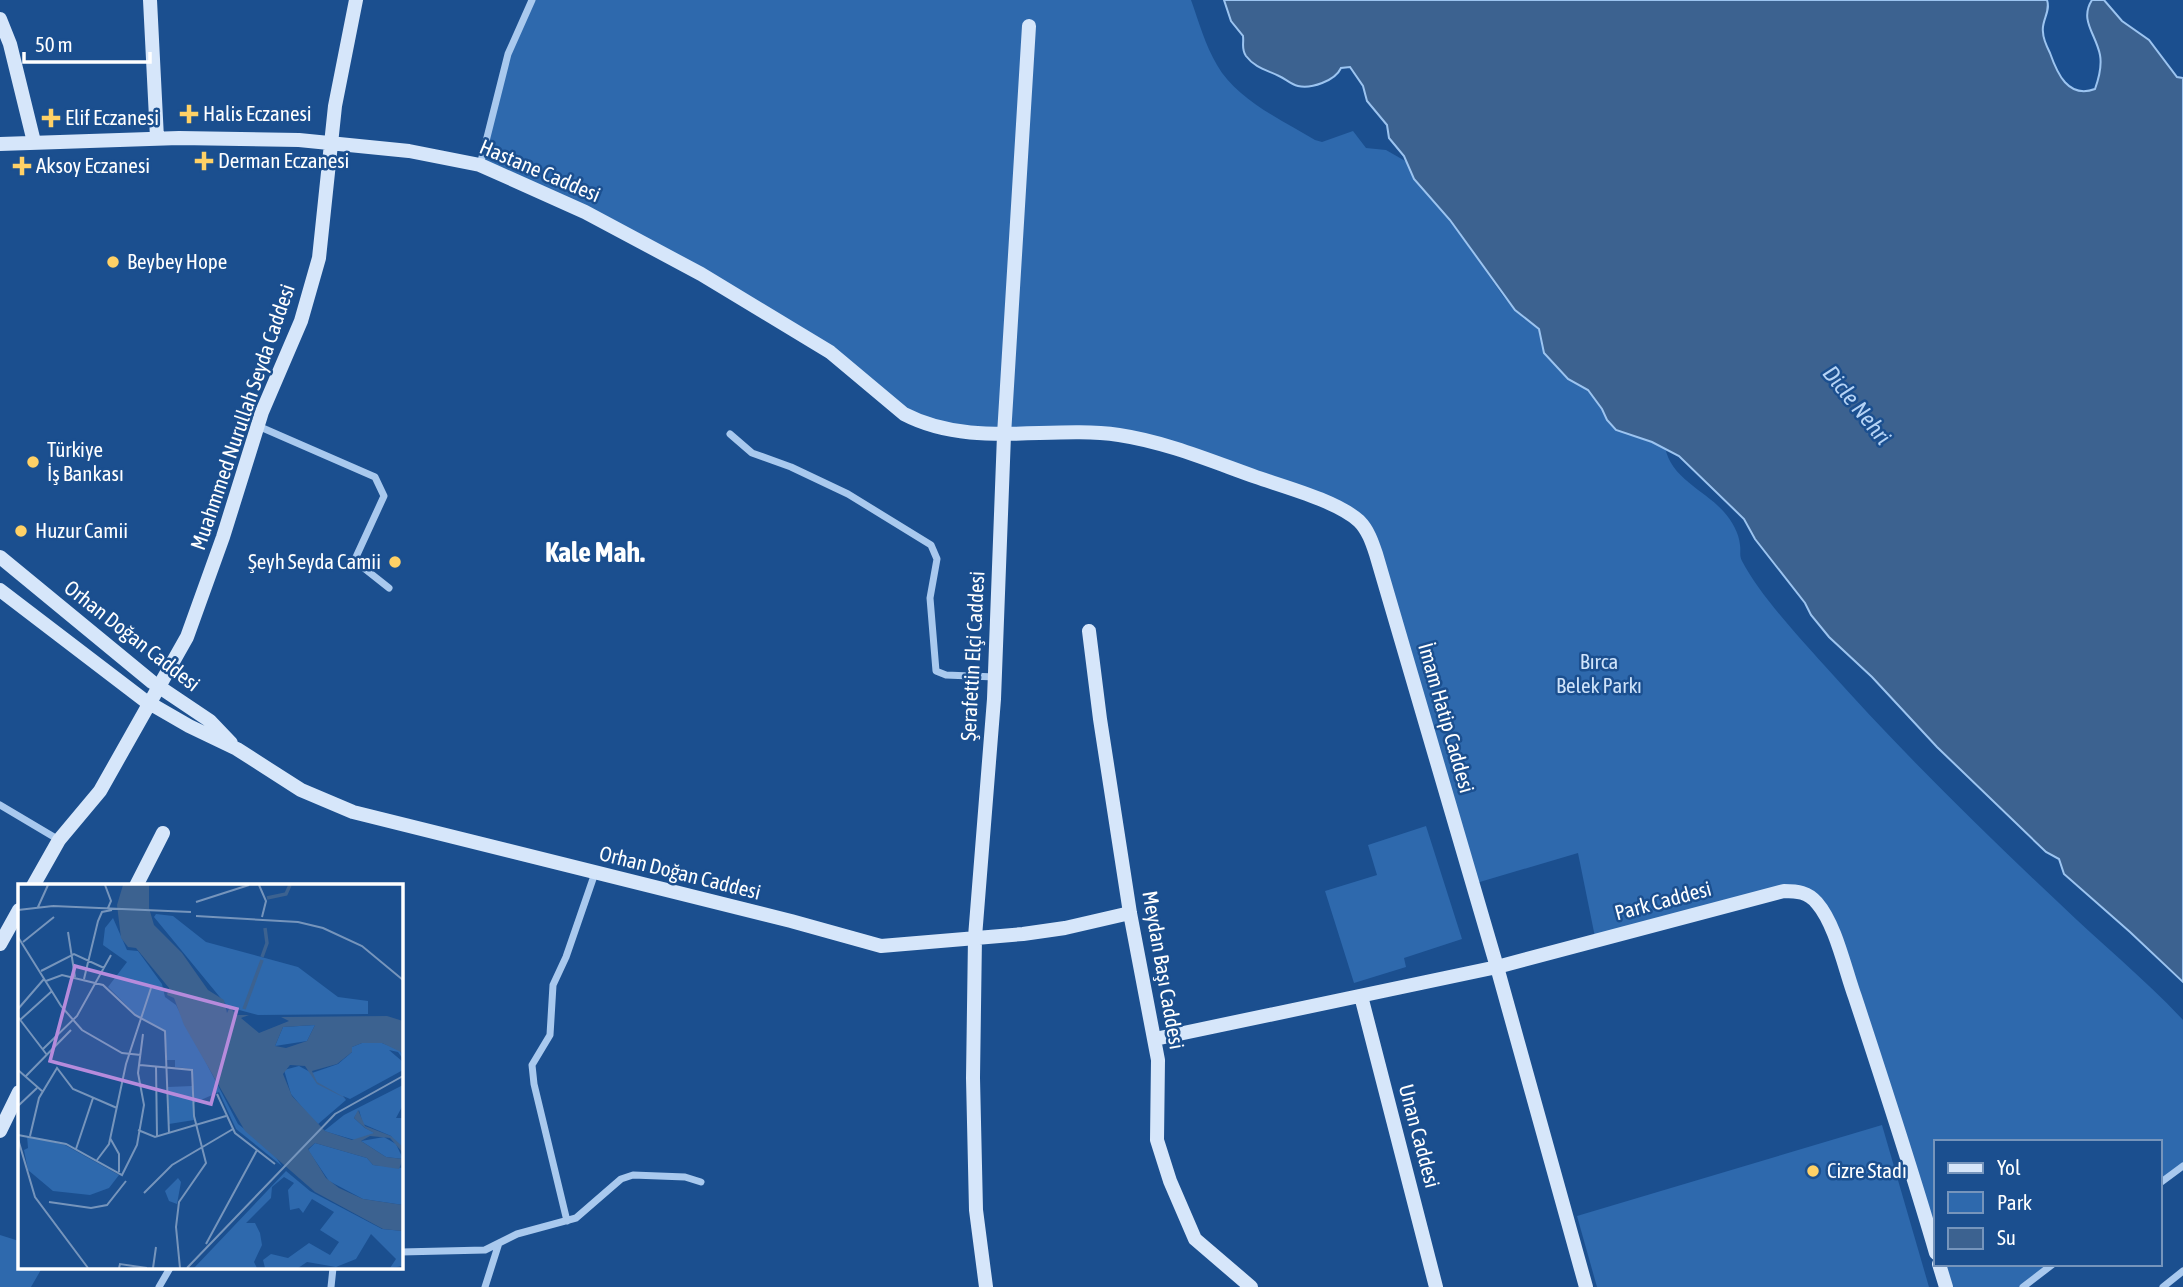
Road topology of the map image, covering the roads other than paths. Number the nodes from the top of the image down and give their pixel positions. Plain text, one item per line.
1 (150, 0) edge
2 (356, 0) edge
3 (532, 0) edge
4 (0, 19) edge
5 (1029, 26) dead end
6 (157, 138) junction
7 (34, 142) junction
8 (0, 144) edge
9 (332, 144) junction
10 (480, 165) junction
11 (258, 426) junction
12 (730, 434) dead end
13 (1004, 435) junction
14 (0, 557) edge
15 (389, 588) dead end
16 (0, 590) edge
17 (1089, 631) dead end
18 (995, 677) junction
19 (157, 685) junction
20 (148, 703) junction
21 (237, 749) junction
22 (0, 806) edge
23 (163, 833) dead end
24 (59, 840) junction
25 (595, 873) junction
26 (34, 884) edge
27 (137, 884) edge
28 (18, 912) edge
29 (1130, 913) junction
30 (975, 937) junction
31 (0, 944) edge
32 (1497, 967) junction
33 (1361, 996) junction
34 (1155, 1039) junction
35 (18, 1095) edge
36 (0, 1131) edge
37 (2183, 1166) edge
38 (701, 1182) dead end
39 (2162, 1182) edge
40 (567, 1221) junction
41 (499, 1243) junction
42 (1934, 1246) edge
43 (402, 1252) edge
44 (1941, 1266) edge
45 (2050, 1266) edge
46 (169, 1270) edge
47 (2183, 1271) edge
48 (159, 1287) edge
49 (485, 1287) edge
50 (986, 1287) edge
51 (1251, 1287) edge
52 (1436, 1287) edge
53 (1587, 1287) edge
54 (1946, 1287) edge
55 (2023, 1287) edge
56 (2163, 1287) edge

1 - 6 street
2 - 9 street, Muahmmed Nurullah Seyda Caddesi
3 - 10 street
4 - 7 street
5 - 13 street, Şerafettin Elçi Caddesi
6 - 7 street, Hastane Caddesi
6 - 9 street, Hastane Caddesi
7 - 8 street, Hastane Caddesi
9 - 10 street, Hastane Caddesi
9 - 11 street, Muahmmed Nurullah Seyda Caddesi
10 - 13 street, Hastane Caddesi
11 - 15 street
11 - 19 street, Muahmmed Nurullah Seyda Caddesi
12 - 18 street
13 - 18 street, Şerafettin Elçi Caddesi
13 - 32 street, İmam Hatip Caddesi
14 - 19 street, Orhan Doğan Caddesi
16 - 20 street, Orhan Doğan Caddesi
17 - 29 street, Meydan Başı Caddesi
18 - 30 street, Şerafettin Elçi Caddesi
19 - 20 street, Muahmmed Nurullah Seyda Caddesi
19 - 21 street, Orhan Doğan Caddesi
20 - 21 street, Orhan Doğan Caddesi
20 - 24 street, Muahmmed Nurullah Seyda Caddesi
21 - 25 street, Orhan Doğan Caddesi
22 - 24 street
23 - 27 street
24 - 26 street, Muahmmed Nurullah Seyda Caddesi
25 - 30 street, Orhan Doğan Caddesi
25 - 40 street
28 - 31 street
29 - 30 street, Orhan Doğan Caddesi
29 - 34 street, Meydan Başı Caddesi
30 - 50 street, Şerafettin Elçi Caddesi
32 - 33 street, Park Caddesi
32 - 42 street, Park Caddesi
32 - 53 street, İmam Hatip Caddesi
33 - 34 street, Park Caddesi
33 - 52 street, Unan Caddesi
34 - 51 street, Meydan Başı Caddesi
35 - 36 street
37 - 39 street
38 - 40 street
40 - 41 street
41 - 43 street
41 - 49 street
44 - 54 street
45 - 55 street
46 - 48 street
47 - 56 street

